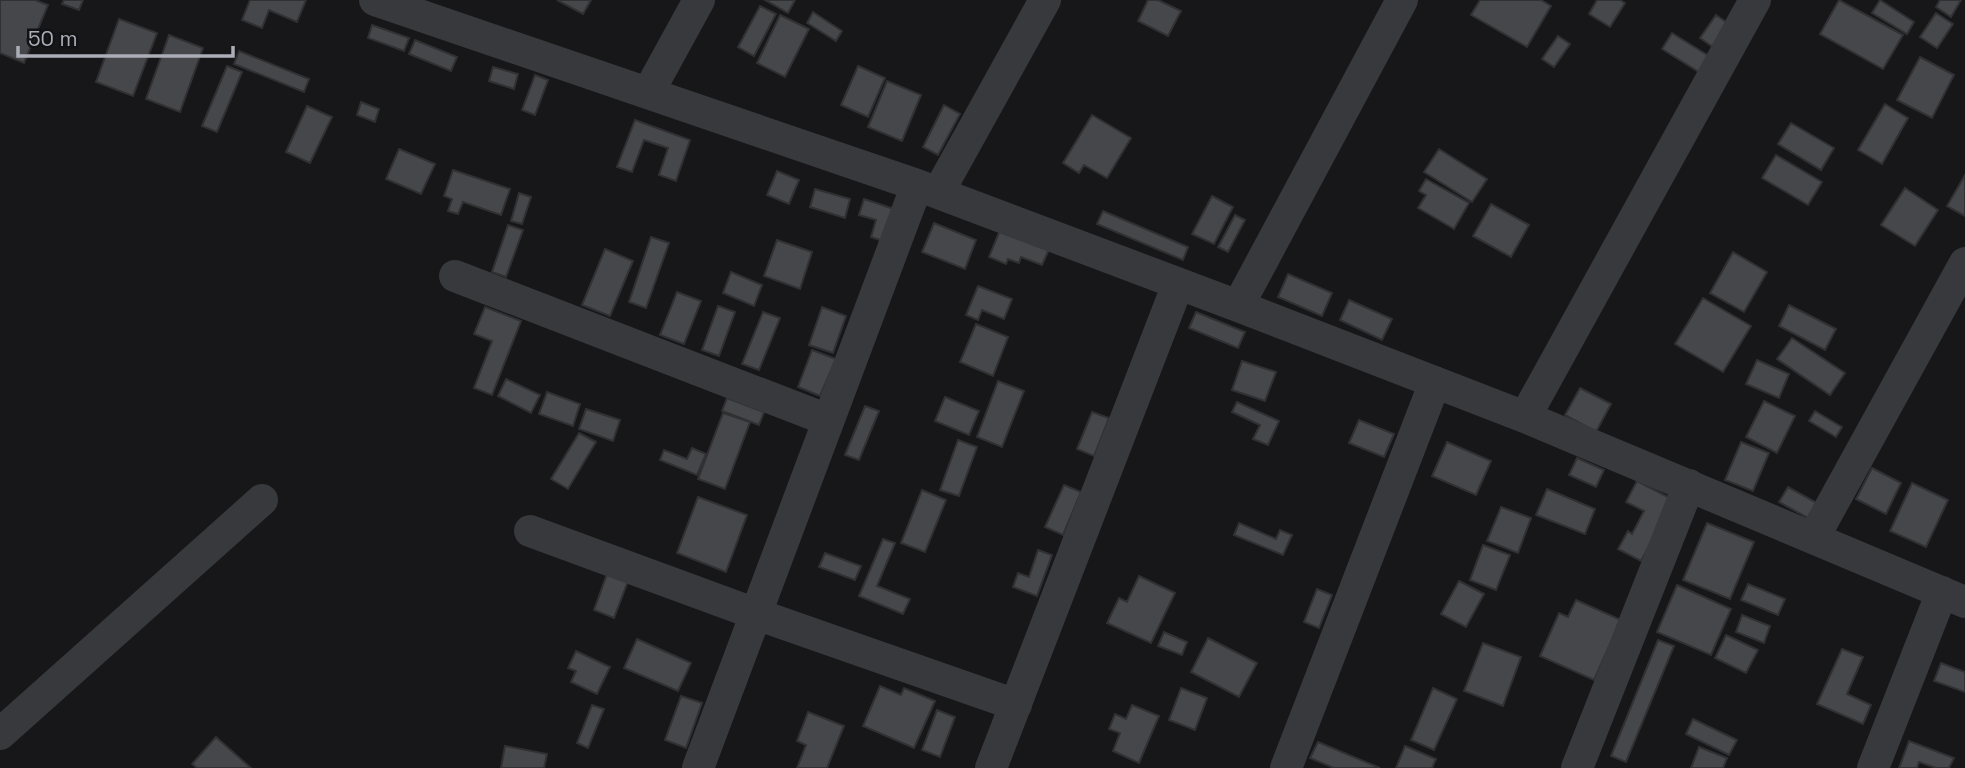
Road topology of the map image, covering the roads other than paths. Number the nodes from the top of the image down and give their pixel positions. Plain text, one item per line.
1 (375, 0) edge
2 (699, 0) edge
3 (1045, 0) edge
4 (1402, 0) edge
5 (1755, 0) edge
6 (648, 93) junction
7 (928, 189) junction
8 (1965, 264) edge
9 (455, 276) dead end
10 (1178, 284) junction
11 (1238, 306) junction
12 (1435, 382) junction
13 (1525, 417) junction
14 (828, 420) junction
15 (1689, 485) junction
16 (262, 500) dead end
17 (530, 531) dead end
18 (1814, 537) junction
19 (1953, 597) edge
20 (755, 614) junction
21 (1016, 705) junction
22 (0, 734) edge
23 (698, 768) edge
24 (992, 768) edge
25 (1286, 768) edge
26 (1577, 768) edge
27 (1873, 768) edge

1 - 6 street
2 - 6 street
3 - 7 street
4 - 11 street
5 - 13 street
6 - 7 street
7 - 10 street
7 - 14 street
8 - 18 street
9 - 14 street
10 - 11 street
10 - 21 street
11 - 12 street
12 - 13 street
12 - 25 street
13 - 15 street
14 - 20 street
15 - 18 street
15 - 26 street
16 - 22 street
17 - 20 street
18 - 19 street
19 - 27 street
20 - 21 street
20 - 23 street
21 - 24 street

